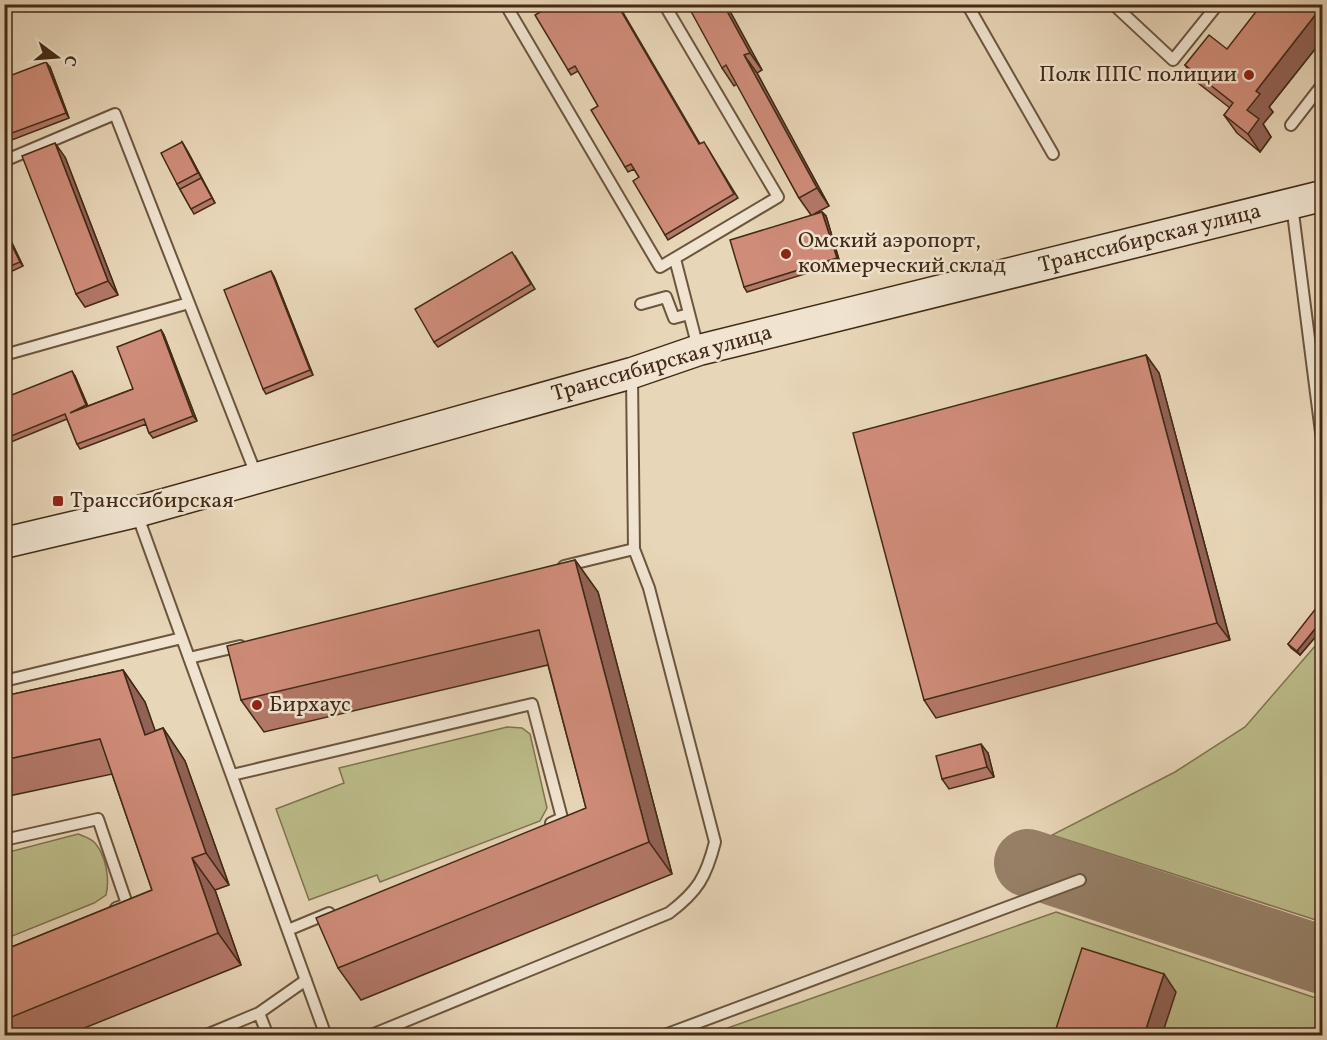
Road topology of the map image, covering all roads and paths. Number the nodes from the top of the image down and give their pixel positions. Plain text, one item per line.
1 (511, 4) edge
2 (664, 4) edge
3 (967, 4) edge
4 (1218, 4) edge
5 (1114, 5) edge
6 (1323, 85) edge
7 (1291, 125) dead end
8 (1053, 154) dead end
9 (4, 161) edge
10 (1323, 196) edge
11 (1292, 204) junction
12 (675, 259) junction
13 (189, 303) junction
14 (641, 304) dead end
15 (689, 314) junction
16 (699, 350) junction
17 (4, 355) edge
18 (632, 373) junction
19 (1323, 440) edge
20 (257, 478) junction
21 (136, 512) junction
22 (4, 543) edge
23 (634, 549) junction
24 (554, 568) edge
25 (182, 638) junction
26 (246, 644) edge
27 (189, 658) junction
28 (4, 681) edge
29 (232, 775) junction
30 (540, 827) edge
31 (4, 840) edge
32 (1080, 880) dead end
33 (342, 908) edge
34 (106, 912) edge
35 (288, 930) junction
36 (306, 980) junction
37 (259, 1013) junction
38 (204, 1035) edge
39 (268, 1035) edge
40 (326, 1035) edge
41 (369, 1035) edge
42 (662, 1035) edge

1 - 12 lane
2 - 12 lane
3 - 8 lane
4 - 5 lane
6 - 7 lane
9 - 13 lane
10 - 11 main road, Транссибирская улица
11 - 16 main road, Транссибирская улица
11 - 19 lane
12 - 15 lane
13 - 17 lane
13 - 20 lane
14 - 15 lane
15 - 16 lane
16 - 18 main road, Транссибирская улица
18 - 20 main road, Транссибирская улица
18 - 23 lane
20 - 21 main road, Транссибирская улица
21 - 22 main road, Транссибирская улица
21 - 25 lane
23 - 24 lane
23 - 41 lane
25 - 27 lane
25 - 28 lane
26 - 27 lane
27 - 29 lane
29 - 30 lane
29 - 35 lane
31 - 34 lane
32 - 42 lane
33 - 35 lane
35 - 36 lane
36 - 37 lane
36 - 40 lane
37 - 38 lane
37 - 39 lane

